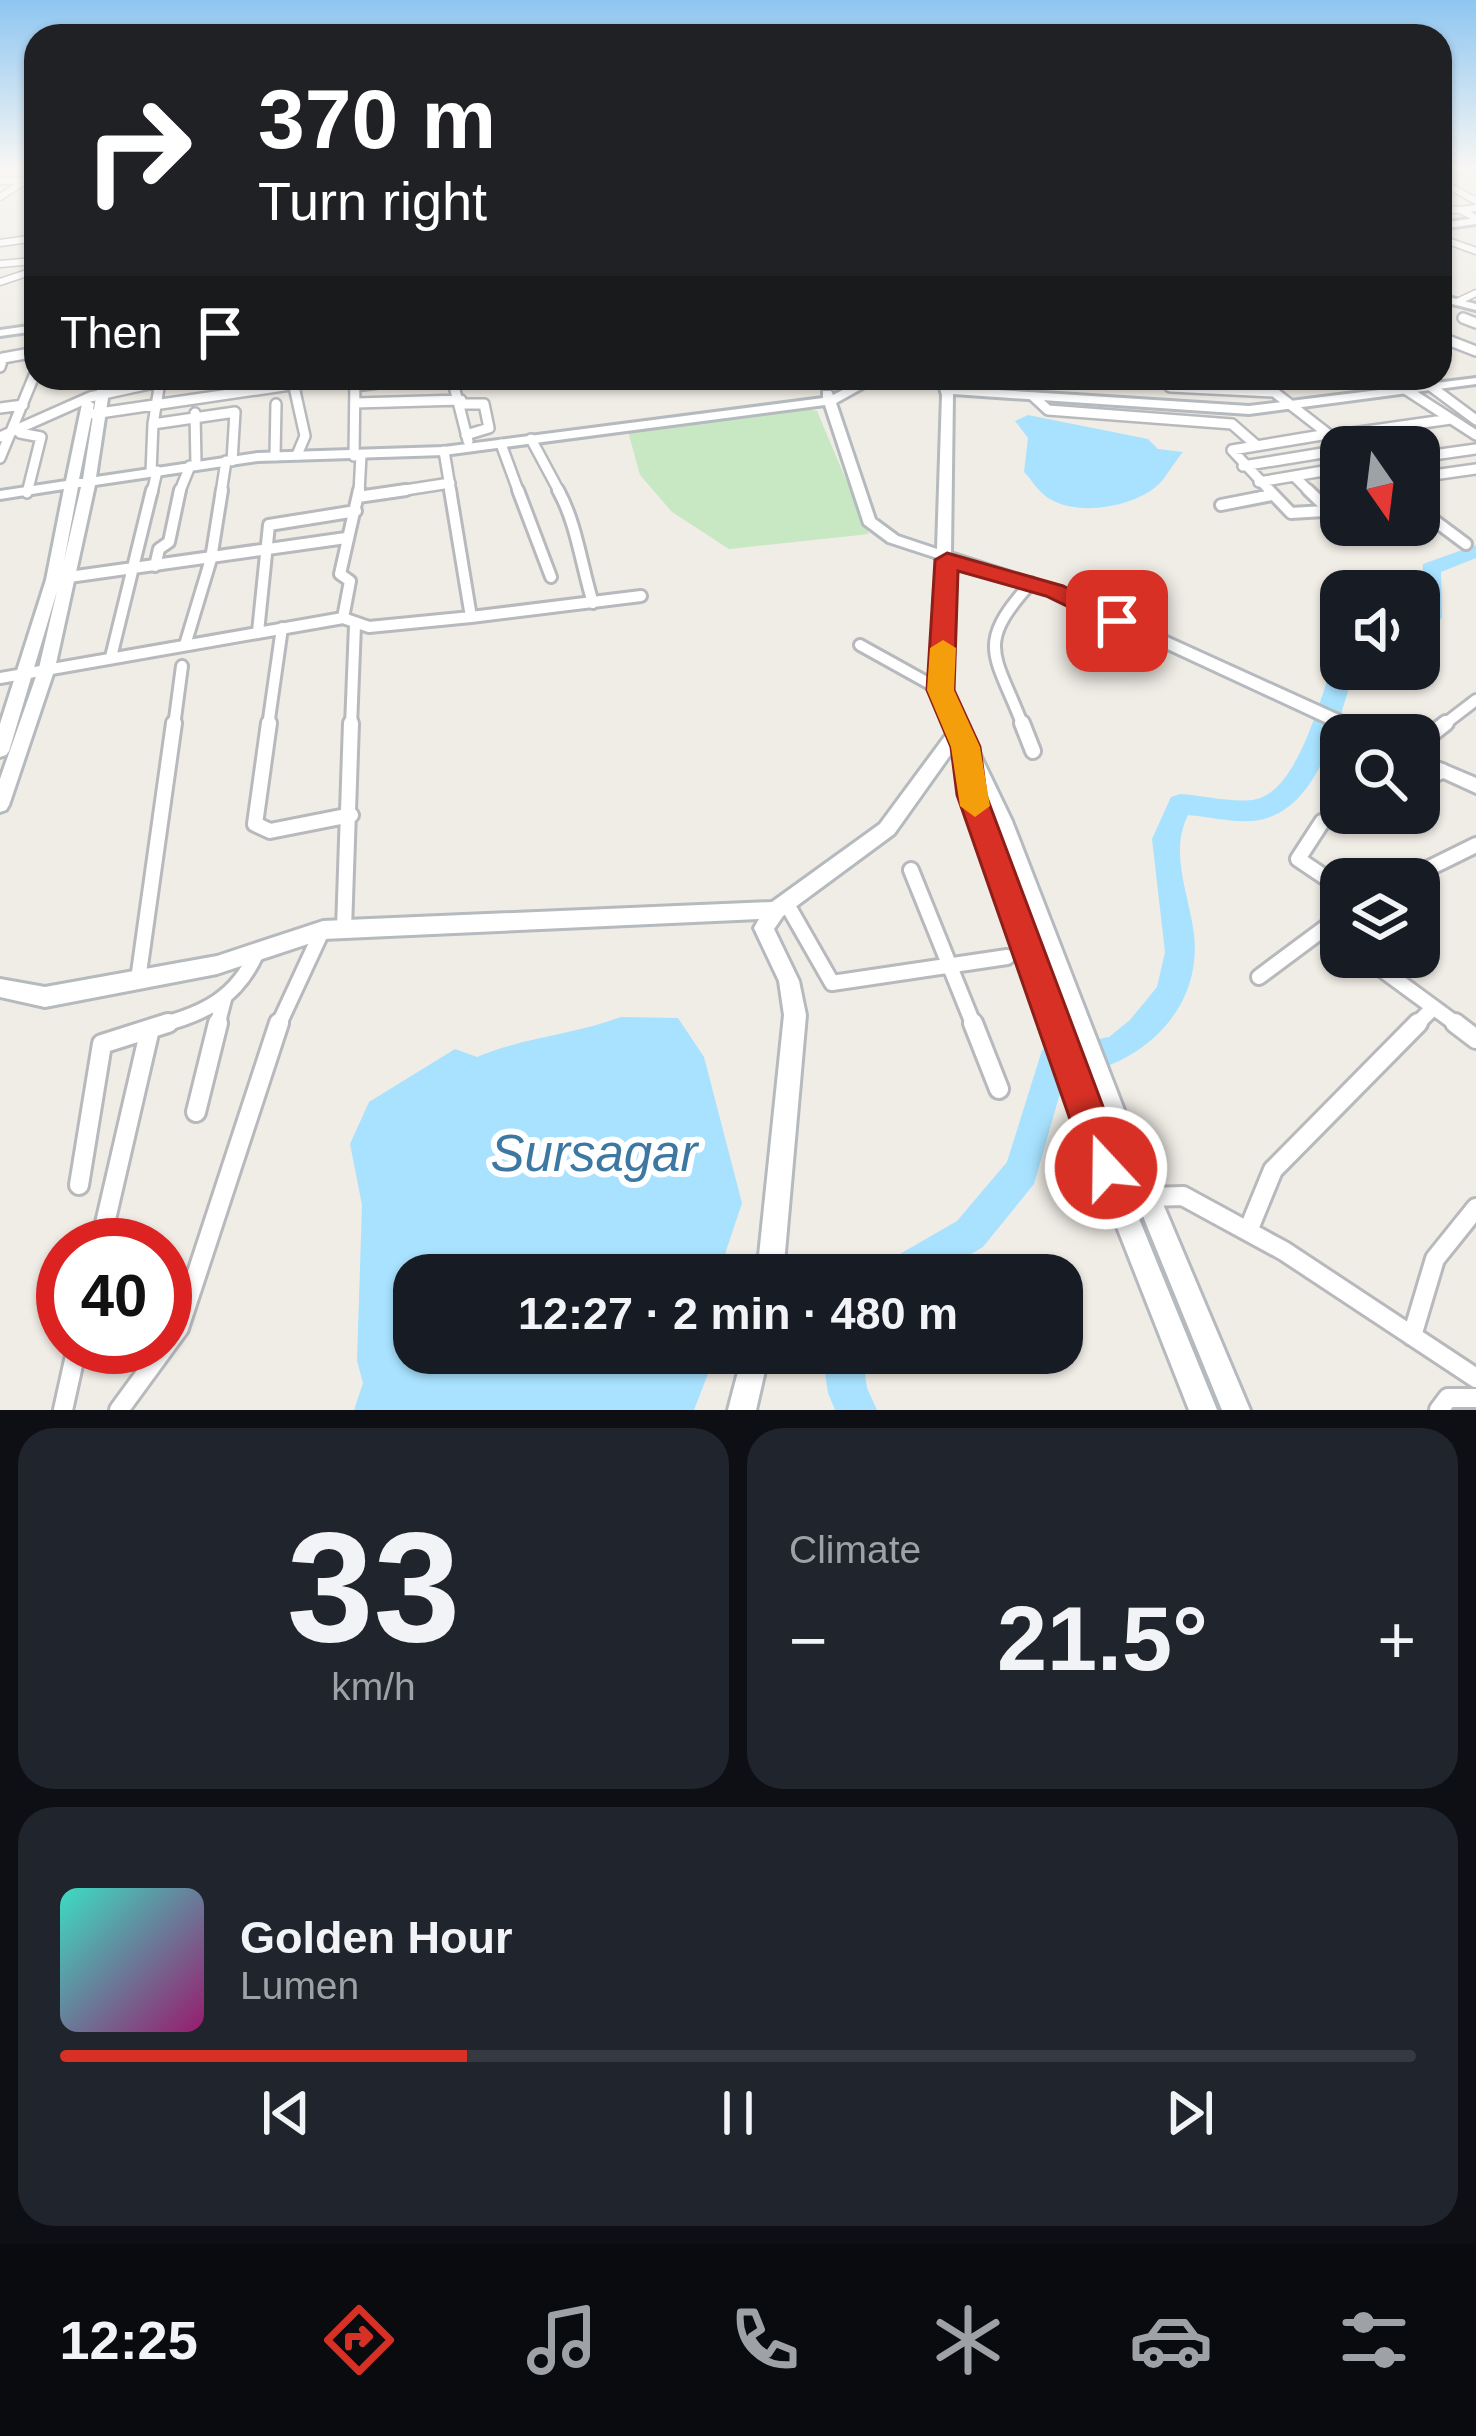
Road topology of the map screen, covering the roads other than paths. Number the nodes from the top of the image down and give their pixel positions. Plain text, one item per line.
1 (24, 271) edge
2 (10, 279) junction
3 (24, 281) edge
4 (0, 282) edge
5 (1476, 293) edge
6 (1452, 301) edge
7 (1457, 302) junction
8 (1476, 307) edge
9 (1463, 318) dead end
10 (1476, 323) edge
11 (29, 390) edge
12 (92, 390) edge
13 (97, 390) edge
14 (158, 390) edge
15 (225, 390) edge
16 (257, 390) edge
17 (295, 390) edge
18 (356, 390) edge
19 (403, 390) edge
20 (456, 390) edge
21 (848, 390) edge
22 (945, 390) edge
23 (986, 390) edge
24 (1232, 390) edge
25 (1272, 390) edge
26 (1406, 390) edge
27 (1421, 390) edge
28 (1436, 390) edge
29 (1274, 392) junction
30 (1409, 392) junction
31 (225, 397) junction
32 (824, 397) junction
33 (1034, 397) junction
34 (194, 402) junction
35 (460, 402) junction
36 (356, 403) junction
37 (276, 404) dead end
38 (405, 404) junction
39 (23, 405) junction
40 (1290, 405) junction
41 (0, 408) edge
42 (153, 408) junction
43 (92, 414) junction
44 (195, 418) junction
45 (1451, 419) junction
46 (1476, 420) edge
47 (153, 424) junction
48 (1398, 426) edge
49 (1320, 428) edge
50 (10, 435) edge
51 (1476, 435) edge
52 (1320, 436) edge
53 (531, 439) junction
54 (468, 441) junction
55 (501, 444) junction
56 (1256, 446) junction
57 (1476, 449) edge
58 (444, 451) junction
59 (1320, 452) edge
60 (297, 455) junction
61 (1440, 455) edge
62 (275, 456) junction
63 (357, 456) junction
64 (0, 458) edge
65 (229, 461) junction
66 (193, 466) junction
67 (1244, 466) junction
68 (1476, 469) edge
69 (154, 472) junction
70 (1320, 472) edge
71 (1440, 474) edge
72 (1294, 476) junction
73 (1259, 482) junction
74 (450, 483) junction
75 (81, 486) junction
76 (27, 494) junction
77 (1272, 495) junction
78 (358, 497) junction
79 (3, 498) edge
80 (1320, 498) edge
81 (1221, 505) dead end
82 (356, 511) junction
83 (1320, 513) edge
84 (1440, 525) edge
85 (346, 538) junction
86 (1466, 544) dead end
87 (267, 550) junction
88 (212, 559) junction
89 (947, 560) junction
90 (155, 566) junction
91 (132, 569) junction
92 (551, 577) dead end
93 (61, 579) junction
94 (1031, 583) junction
95 (640, 596) dead end
96 (593, 603) junction
97 (471, 617) junction
98 (349, 621) junction
99 (282, 628) junction
100 (258, 632) junction
101 (185, 644) junction
102 (860, 644) dead end
103 (111, 657) junction
104 (182, 666) dead end
105 (47, 668) junction
106 (28, 672) junction
107 (0, 678) edge
108 (941, 690) junction
109 (1476, 700) edge
110 (1323, 714) edge
111 (1440, 728) edge
112 (962, 739) junction
113 (0, 752) edge
114 (1033, 752) dead end
115 (1442, 771) edge
116 (1476, 785) edge
117 (0, 805) edge
118 (351, 815) junction
119 (992, 821) junction
120 (1320, 825) edge
121 (1476, 845) edge
122 (1440, 863) edge
123 (911, 870) dead end
124 (1320, 874) edge
125 (782, 908) junction
126 (334, 929) junction
127 (1320, 932) edge
128 (257, 952) junction
129 (1007, 957) dead end
130 (950, 967) junction
131 (1259, 977) dead end
132 (1394, 978) edge
133 (137, 980) junction
134 (0, 988) edge
135 (224, 999) junction
136 (1433, 1007) junction
137 (149, 1033) junction
138 (1476, 1040) edge
139 (999, 1089) dead end
140 (196, 1112) dead end
141 (79, 1185) dead end
142 (1150, 1197) junction
143 (1476, 1208) edge
144 (106, 1218) edge
145 (1248, 1231) junction
146 (772, 1254) edge
147 (1412, 1336) junction
148 (71, 1374) edge
149 (751, 1374) edge
150 (1476, 1378) edge
151 (1476, 1398) edge
152 (63, 1410) edge
153 (118, 1410) edge
154 (742, 1410) edge
155 (1203, 1410) edge
156 (1236, 1410) edge
157 (1438, 1410) edge

1 - 2 street
2 - 3 street
2 - 4 street
5 - 7 street
6 - 7 street
7 - 8 street
9 - 10 street
11 - 39 street
12 - 50 street
13 - 43 street
14 - 42 street
15 - 31 street
16 - 31 street
17 - 60 street
18 - 36 street
19 - 38 street
20 - 35 street
21 - 32 street
22 - 89 street
23 - 33 street
24 - 29 street
25 - 29 street
26 - 30 street
27 - 30 street
28 - 46 street
29 - 40 street
30 - 40 street
30 - 45 street
31 - 34 street
32 - 53 street
32 - 89 street
33 - 40 street
33 - 56 street
34 - 42 street
34 - 44 street
35 - 38 street
35 - 54 street
35 - 54 street
36 - 38 street
36 - 63 street
37 - 62 street
39 - 41 street
39 - 50 street
40 - 49 street
42 - 43 street
42 - 47 street
43 - 75 street
44 - 47 street
44 - 65 street
44 - 66 street
45 - 48 street
45 - 51 street
47 - 69 street
50 - 64 street
50 - 76 street
52 - 56 street
53 - 55 street
53 - 96 street
54 - 55 street
54 - 58 street
55 - 92 street
56 - 67 street
57 - 61 street
58 - 63 street
58 - 74 street
59 - 67 street
60 - 62 street
60 - 63 street
62 - 65 street
63 - 78 street
65 - 66 street
65 - 88 street
66 - 69 street
66 - 90 street
67 - 73 street
68 - 71 street
69 - 75 street
69 - 91 street
70 - 72 street
72 - 73 street
72 - 80 street
73 - 77 street
74 - 78 street
74 - 97 street
75 - 76 street
75 - 93 street
76 - 79 street
77 - 81 street
77 - 83 street
78 - 82 street
82 - 85 street
82 - 87 street
84 - 86 street
85 - 87 street
85 - 98 street
87 - 88 street
87 - 100 street
88 - 90 street
88 - 101 street
89 - 94 street
89 - 108 street
90 - 91 street
91 - 93 street
91 - 103 street
93 - 105 street
93 - 106 street
94 - 110 street
94 - 114 street
95 - 96 street
96 - 97 street
97 - 98 street
98 - 99 street
98 - 118 street
99 - 100 street
99 - 118 street
100 - 101 street
101 - 103 street
102 - 108 street
103 - 105 street
104 - 133 street
105 - 106 street
105 - 117 street
106 - 107 street
106 - 113 street
108 - 112 street
109 - 111 street
112 - 119 street
112 - 125 street
115 - 116 street
118 - 126 street
119 - 142 street
119 - 155 street
120 - 124 street
121 - 122 street
123 - 130 street
125 - 126 street
125 - 130 street
125 - 146 street
126 - 128 street
126 - 153 street
127 - 131 street
128 - 133 street
128 - 135 street
129 - 130 street
130 - 139 street
132 - 136 street
133 - 134 street
135 - 137 street
135 - 140 street
136 - 138 street
136 - 145 street
137 - 141 street
137 - 144 street
142 - 145 street
142 - 156 street
143 - 147 street
145 - 147 street
147 - 150 street
148 - 152 street
149 - 154 street
151 - 157 street

